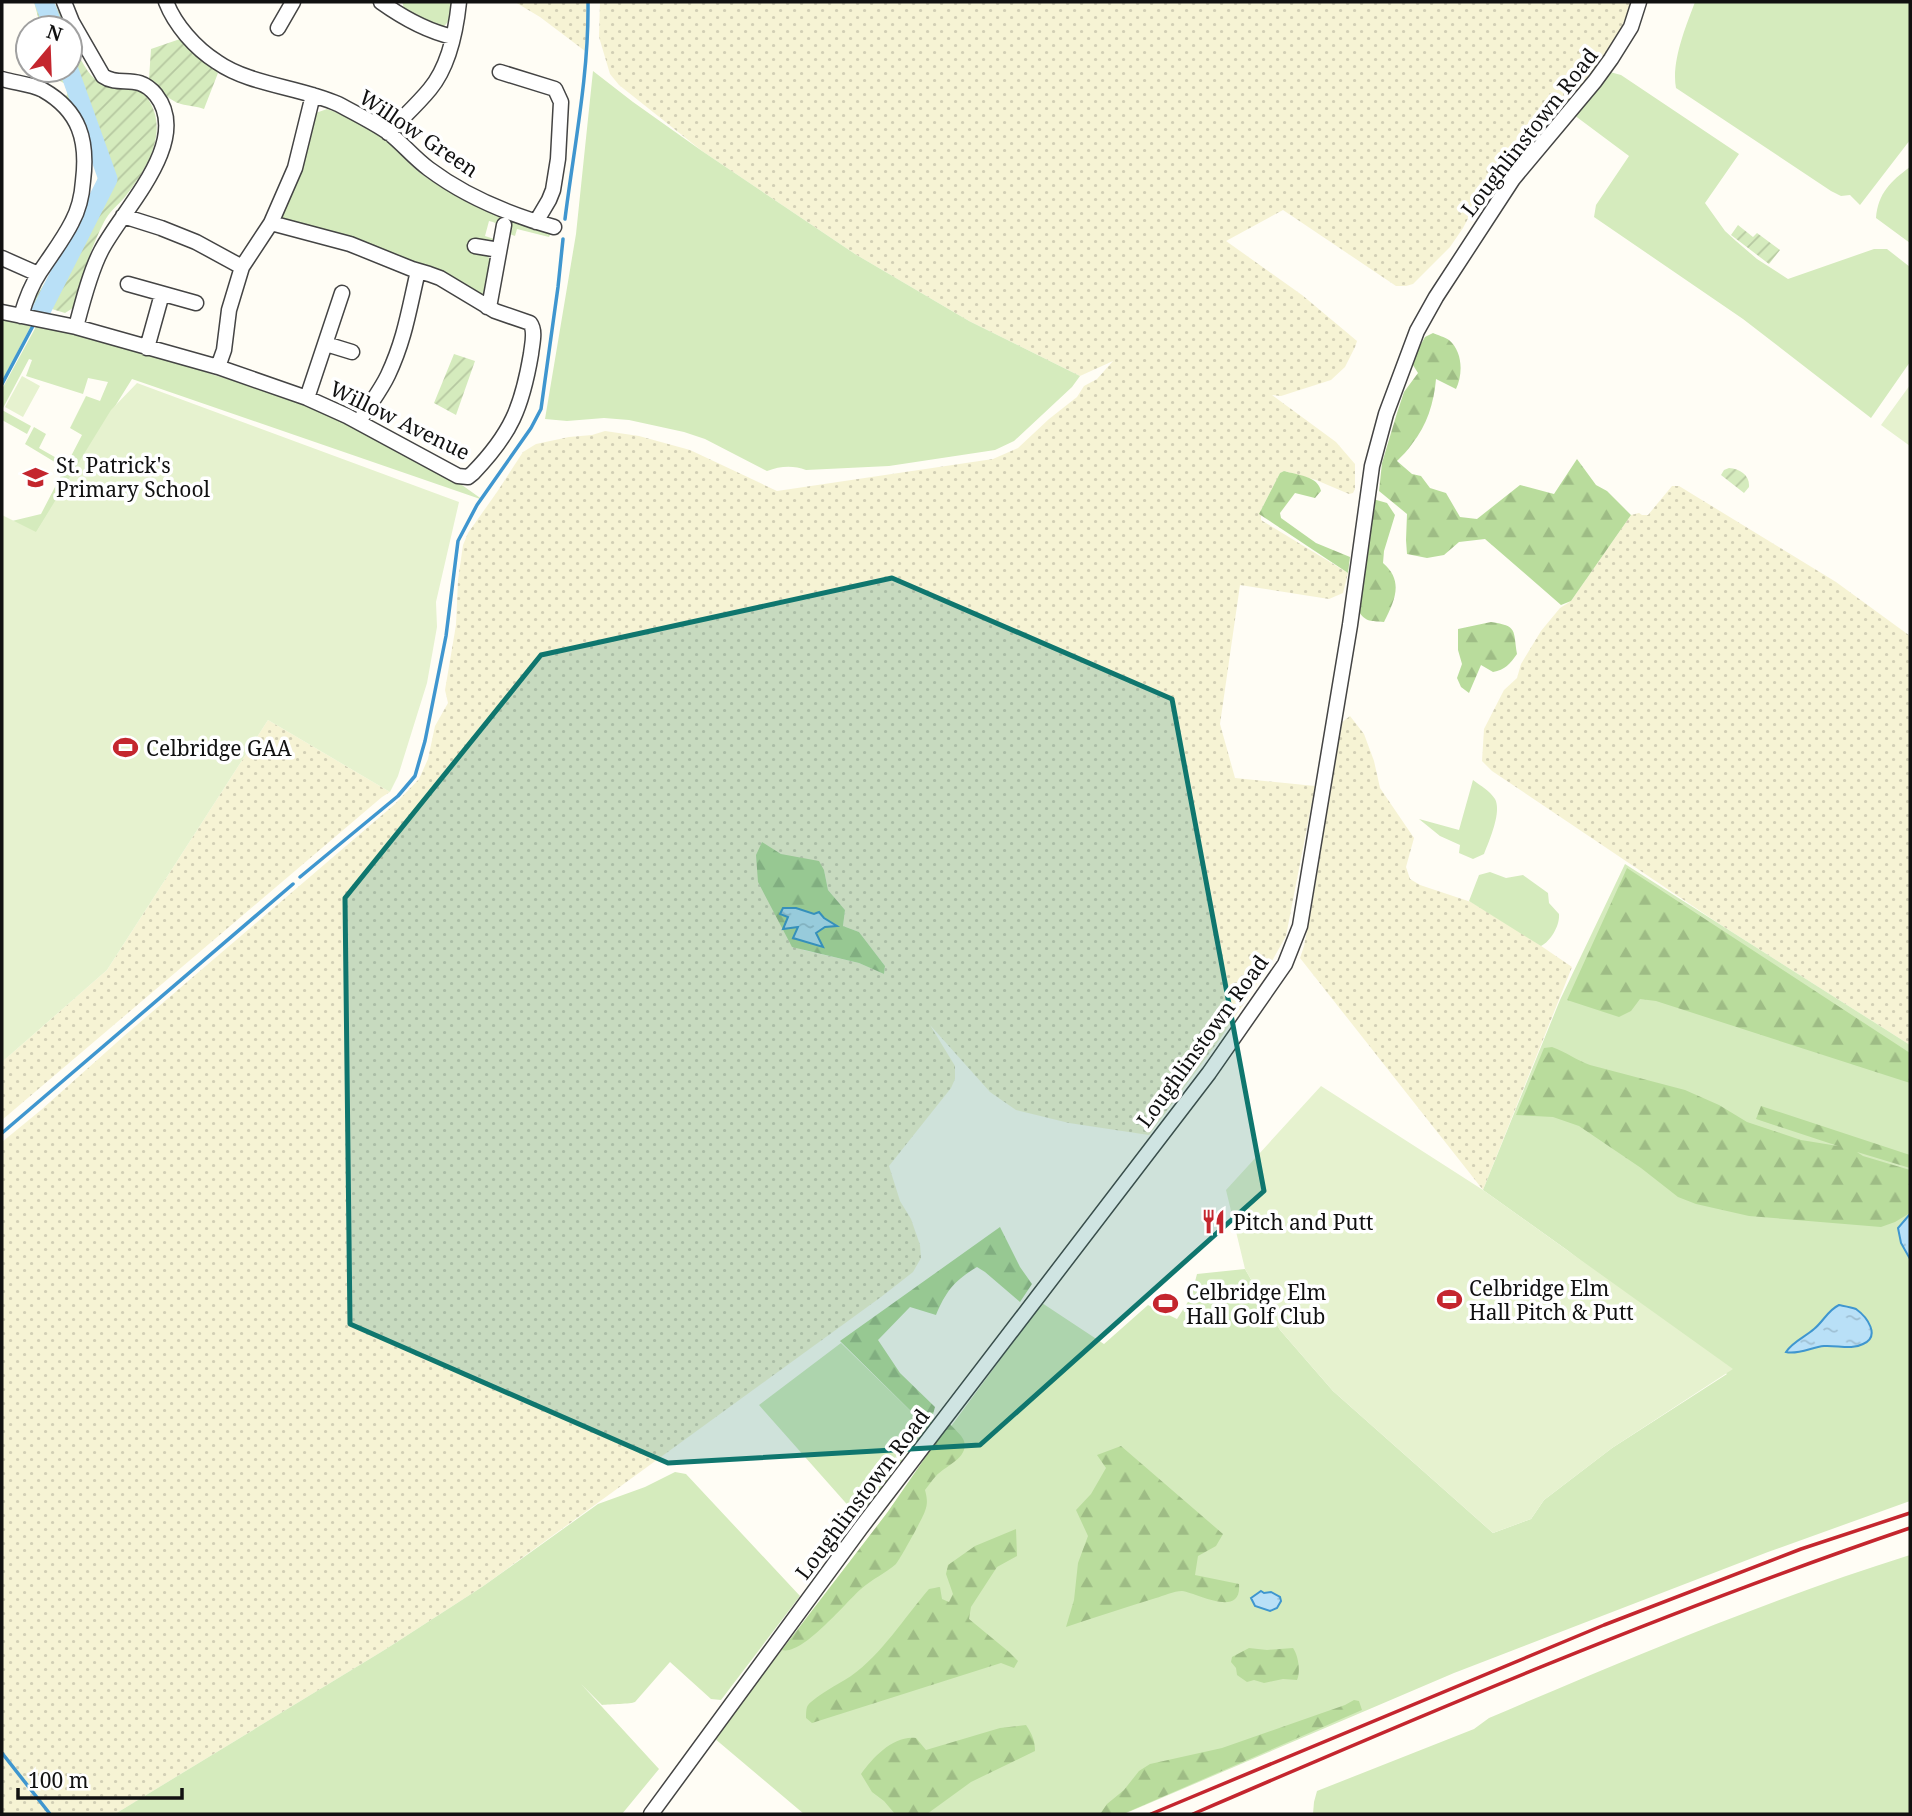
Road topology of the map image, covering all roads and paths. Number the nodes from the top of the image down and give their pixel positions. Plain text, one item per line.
1 (64, 2) edge
2 (166, 2) edge
3 (293, 2) edge
4 (381, 2) edge
5 (459, 2) edge
6 (1639, 2) edge
7 (278, 28) dead end
8 (453, 37) junction
9 (500, 72) dead end
10 (2, 79) edge
11 (313, 95) junction
12 (388, 132) junction
13 (123, 216) junction
14 (536, 222) junction
15 (271, 223) junction
16 (504, 225) dead end
17 (554, 227) dead end
18 (475, 246) dead end
19 (499, 250) junction
20 (2, 258) edge
21 (242, 267) junction
22 (418, 271) junction
23 (38, 274) junction
24 (128, 284) dead end
25 (342, 293) dead end
26 (162, 294) junction
27 (196, 303) dead end
28 (487, 307) junction
29 (2, 312) edge
30 (21, 316) junction
31 (76, 327) junction
32 (326, 344) junction
33 (147, 348) junction
34 (352, 352) dead end
35 (218, 367) junction
36 (307, 398) junction
37 (359, 422) junction
38 (651, 1814) edge

1 - 13 street
2 - 11 street, Willow Green
3 - 7 street
4 - 8 street
5 - 8 street
6 - 38 street, Loughlinstown Road
8 - 12 street
9 - 14 street
10 - 23 street
11 - 12 street, Willow Green
11 - 15 street
12 - 14 street, Willow Green
13 - 21 street
13 - 31 street
14 - 17 street, Willow Green
15 - 21 street
15 - 22 street
16 - 19 street
18 - 19 street
19 - 28 street
20 - 23 street
21 - 35 street
22 - 28 street
22 - 37 street
23 - 30 street
24 - 26 street
25 - 32 street
26 - 27 street
26 - 33 street
28 - 37 street, Willow Avenue
29 - 30 street, Willow Avenue
30 - 31 street, Willow Avenue
31 - 33 street, Willow Avenue
32 - 34 street
32 - 36 street
33 - 35 street, Willow Avenue
35 - 36 street, Willow Avenue
36 - 37 street, Willow Avenue

